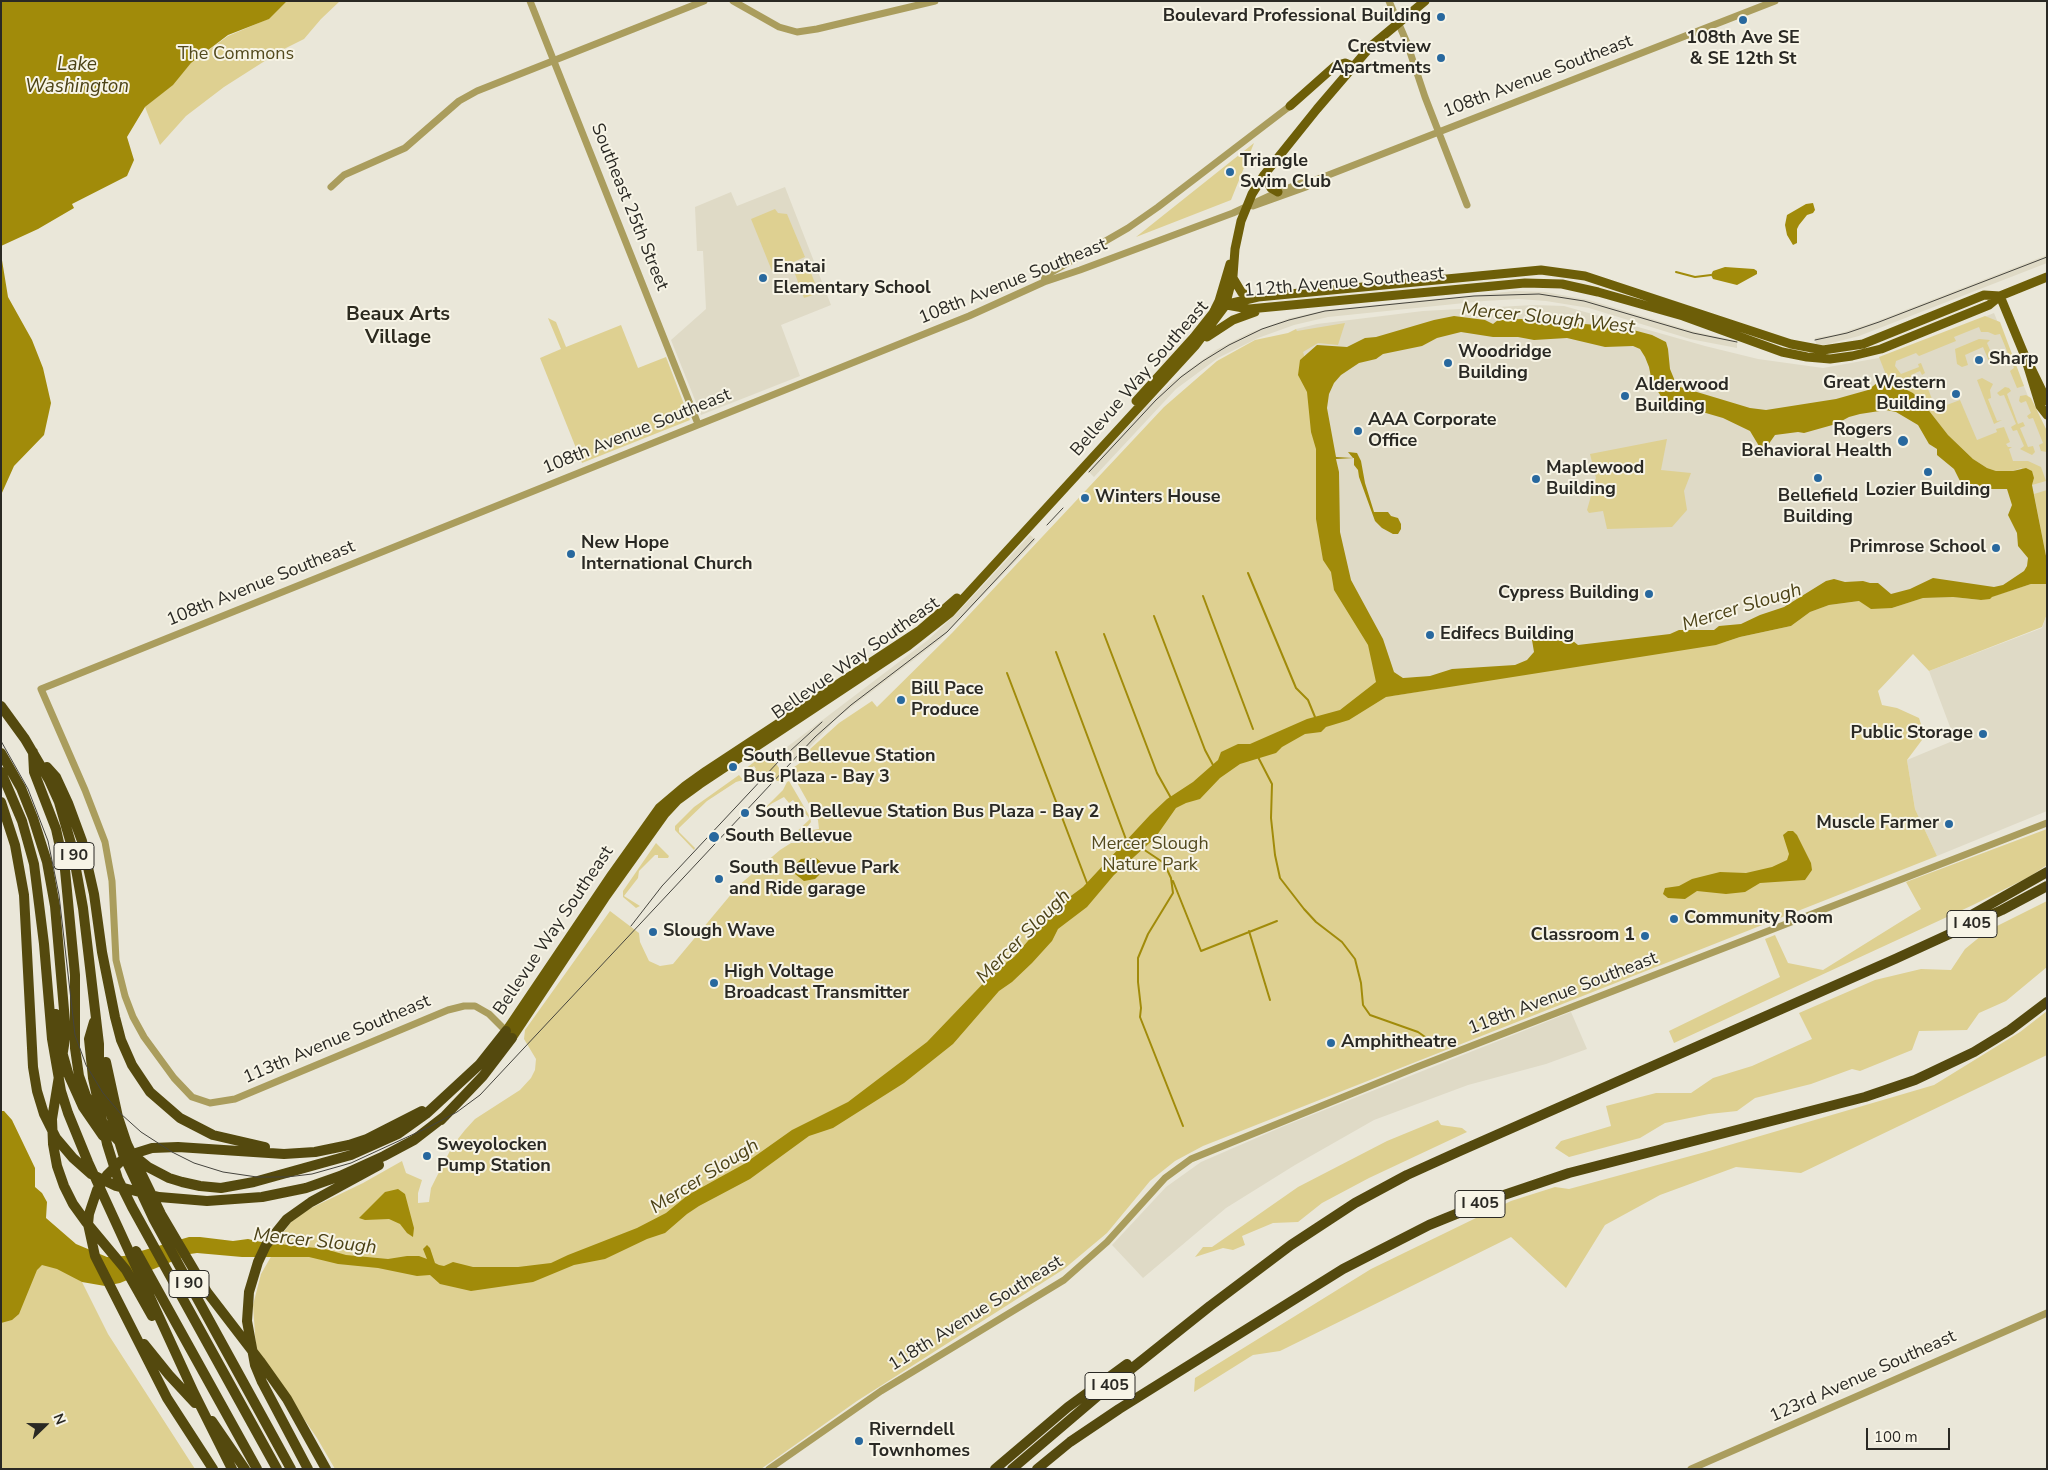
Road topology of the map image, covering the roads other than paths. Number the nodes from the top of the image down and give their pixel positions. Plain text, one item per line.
1 (530, 1) edge
2 (704, 1) edge
3 (733, 1) edge
4 (935, 1) edge
5 (1389, 1) edge
6 (1425, 1) edge
7 (1775, 1) edge
8 (1398, 22) junction
9 (554, 61) junction
10 (1352, 66) junction
11 (1290, 106) joint
12 (1440, 131) junction
13 (1264, 175) junction
14 (1313, 181) junction
15 (331, 188) dead end
16 (1278, 192) junction
17 (1467, 205) dead end
18 (1246, 208) junction
19 (1235, 250) junction
20 (1232, 276) junction
21 (2047, 277) edge
22 (1044, 282) junction
23 (2000, 296) junction
24 (1252, 297) junction
25 (1222, 304) junction
26 (1268, 308) junction
27 (1195, 346) junction
28 (2024, 354) junction
29 (2047, 401) edge
30 (2047, 415) edge
31 (698, 424) junction
32 (1, 706) edge
33 (781, 722) junction
34 (767, 741) junction
35 (33, 752) junction
36 (1, 754) edge
37 (1, 772) edge
38 (1, 802) edge
39 (2047, 823) edge
40 (2047, 872) edge
41 (2047, 886) edge
42 (602, 896) junction
43 (44, 944) junction
44 (1895, 959) junction
45 (2046, 1002) edge
46 (95, 1019) junction
47 (509, 1035) junction
48 (456, 1087) junction
49 (108, 1090) junction
50 (210, 1103) joint
51 (445, 1116) junction
52 (405, 1120) junction
53 (362, 1166) junction
54 (98, 1183) junction
55 (100, 1267) junction
56 (1210, 1306) junction
57 (2047, 1314) edge
58 (182, 1366) junction
59 (295, 1443) junction
60 (213, 1469) edge
61 (232, 1469) edge
62 (245, 1469) edge
63 (257, 1469) edge
64 (277, 1469) edge
65 (291, 1469) edge
66 (308, 1469) edge
67 (312, 1469) edge
68 (326, 1469) edge
69 (769, 1469) edge
70 (995, 1469) edge
71 (1012, 1469) edge
72 (1037, 1469) edge
73 (1690, 1469) edge

1 - 9 street, Southeast 25th Street
2 - 9 street
3 - 4 street
5 - 8 street
6 - 8 main road, Bellevue Way Southeast
7 - 12 street, 108th Avenue Southeast
8 - 10 main road, Bellevue Way Southeast
8 - 12 street
9 - 15 street
9 - 31 street, Southeast 25th Street
10 - 11 main road
10 - 13 main road, Bellevue Way Southeast
11 - 22 street
12 - 14 street, 108th Avenue Southeast
12 - 17 street
13 - 16 main road
13 - 18 main road, Bellevue Way Southeast
14 - 16 street, 108th Avenue Southeast
14 - 18 street, 108th Avenue Southeast
16 - 18 street, 108th Avenue Southeast
18 - 19 main road, Bellevue Way Southeast
18 - 22 street, 108th Avenue Southeast
19 - 20 main road, Bellevue Way Southeast
19 - 25 main road, Bellevue Way Southeast
20 - 24 main road
20 - 25 main road, Bellevue Way Southeast
21 - 23 main road, 112th Avenue Southeast
22 - 31 street, 108th Avenue Southeast
23 - 24 main road, 112th Avenue Southeast
23 - 26 main road, 112th Avenue Southeast
23 - 28 main road
24 - 25 main road, 112th Avenue Southeast
25 - 26 main road, 112th Avenue Southeast
25 - 27 main road, Bellevue Way Southeast
25 - 33 main road, Bellevue Way Southeast
26 - 27 main road
27 - 34 main road, Bellevue Way Southeast
28 - 29 main road
28 - 30 main road
31 - 50 street, 108th Avenue Southeast
32 - 35 highway, I 90
33 - 34 main road
33 - 42 main road, Bellevue Way Southeast
34 - 42 main road, Bellevue Way Southeast
35 - 46 highway, I 90
35 - 48 highway
35 - 52 highway
36 - 58 highway
37 - 43 highway, I 90
38 - 53 highway
39 - 69 street, 118th Avenue Southeast
40 - 44 highway
41 - 44 highway, I 405
42 - 47 main road, Bellevue Way Southeast
42 - 47 main road, Bellevue Way Southeast
43 - 53 highway
43 - 54 highway, I 90
44 - 56 highway, I 405
45 - 72 highway, I 405
46 - 49 highway, I 90
46 - 64 highway
47 - 48 highway
47 - 50 street, 113th Avenue Southeast
47 - 51 highway
48 - 52 highway
49 - 65 highway, I 90
49 - 68 highway
51 - 53 highway
51 - 59 highway
52 - 55 highway
54 - 58 highway
54 - 63 highway, I 90
55 - 60 highway
55 - 62 highway
56 - 70 highway
56 - 71 highway, I 405
57 - 73 street, 123rd Avenue Southeast
58 - 61 highway
59 - 66 highway
59 - 67 highway

